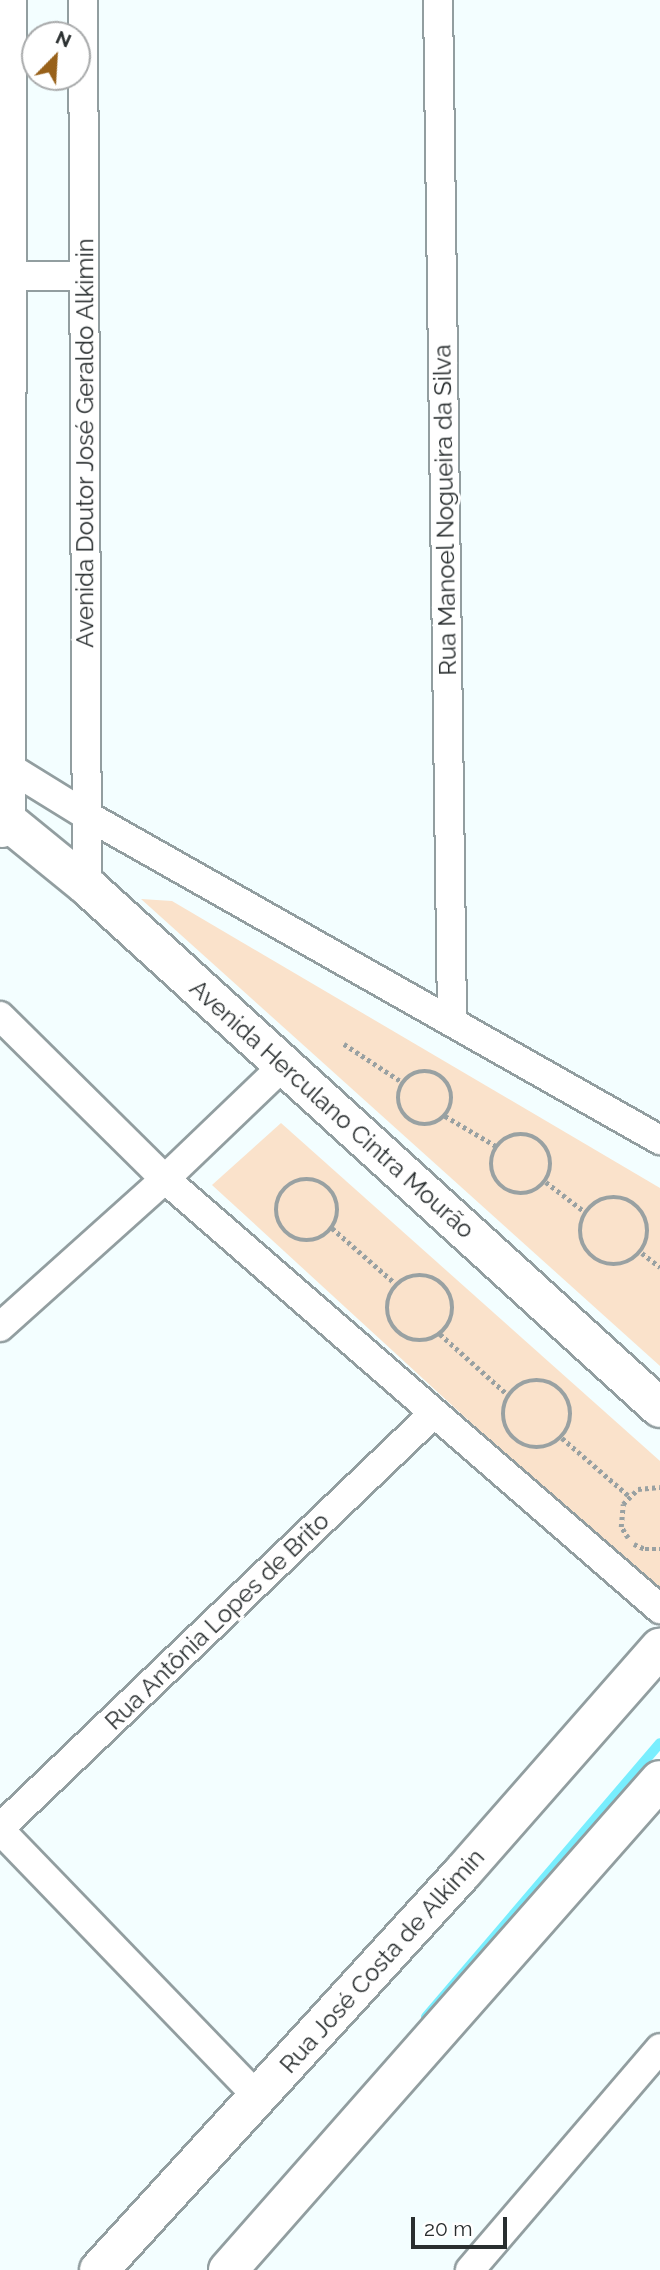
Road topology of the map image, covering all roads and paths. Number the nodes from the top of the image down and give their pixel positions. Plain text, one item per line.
1 (12, 0) edge
2 (83, 0) edge
3 (438, 0) edge
4 (11, 276) junction
5 (84, 276) junction
6 (10, 768) junction
7 (86, 815) junction
8 (4, 825) edge
9 (87, 886) junction
10 (0, 1016) edge
11 (452, 1020) junction
12 (344, 1044) dead end
13 (284, 1065) junction
14 (402, 1082) junction
15 (445, 1116) junction
16 (660, 1140) edge
17 (496, 1146) junction
18 (165, 1178) junction
19 (546, 1182) junction
20 (585, 1212) junction
21 (332, 1228) junction
22 (642, 1253) junction
23 (660, 1267) edge
24 (397, 1285) junction
25 (0, 1327) edge
26 (440, 1334) junction
27 (508, 1395) junction
28 (660, 1408) edge
29 (433, 1414) junction
30 (562, 1438) junction
31 (660, 1487) edge
32 (629, 1496) junction
33 (660, 1549) edge
34 (660, 1609) edge
35 (660, 1648) edge
36 (660, 1780) edge
37 (0, 1829) edge
38 (660, 2049) edge
39 (259, 2098) junction
40 (99, 2270) edge
41 (228, 2270) edge
42 (470, 2270) edge

1 - 4 street
2 - 5 street, Avenida Doutor José Geraldo Alkimin
3 - 11 street, Rua Manoel Nogueira da Silva
4 - 5 street
4 - 6 street
5 - 7 street, Avenida Doutor José Geraldo Alkimin
6 - 7 street
6 - 8 street
7 - 9 street, Avenida Doutor José Geraldo Alkimin
7 - 11 street
8 - 9 street, Avenida Herculano Cintra Mourão
9 - 13 street, Avenida Herculano Cintra Mourão
10 - 18 street
11 - 16 street
12 - 14 path
13 - 18 street
13 - 28 street, Avenida Herculano Cintra Mourão
14 - 15 path
14 - 15 path
15 - 17 path
17 - 19 path
17 - 19 path
18 - 25 street
18 - 29 street
19 - 20 path
20 - 22 path
20 - 22 path
21 - 21 path
21 - 24 path
22 - 23 path
24 - 26 path
24 - 26 path
26 - 27 path
27 - 30 path
27 - 30 path
29 - 34 street
29 - 37 street, Rua Antônia Lopes de Brito
30 - 32 path
31 - 32 path
32 - 33 path
35 - 39 street, Rua José Costa de Alkimin
36 - 41 street
37 - 39 street
38 - 42 street
39 - 40 street, Rua José Costa de Alkimin

